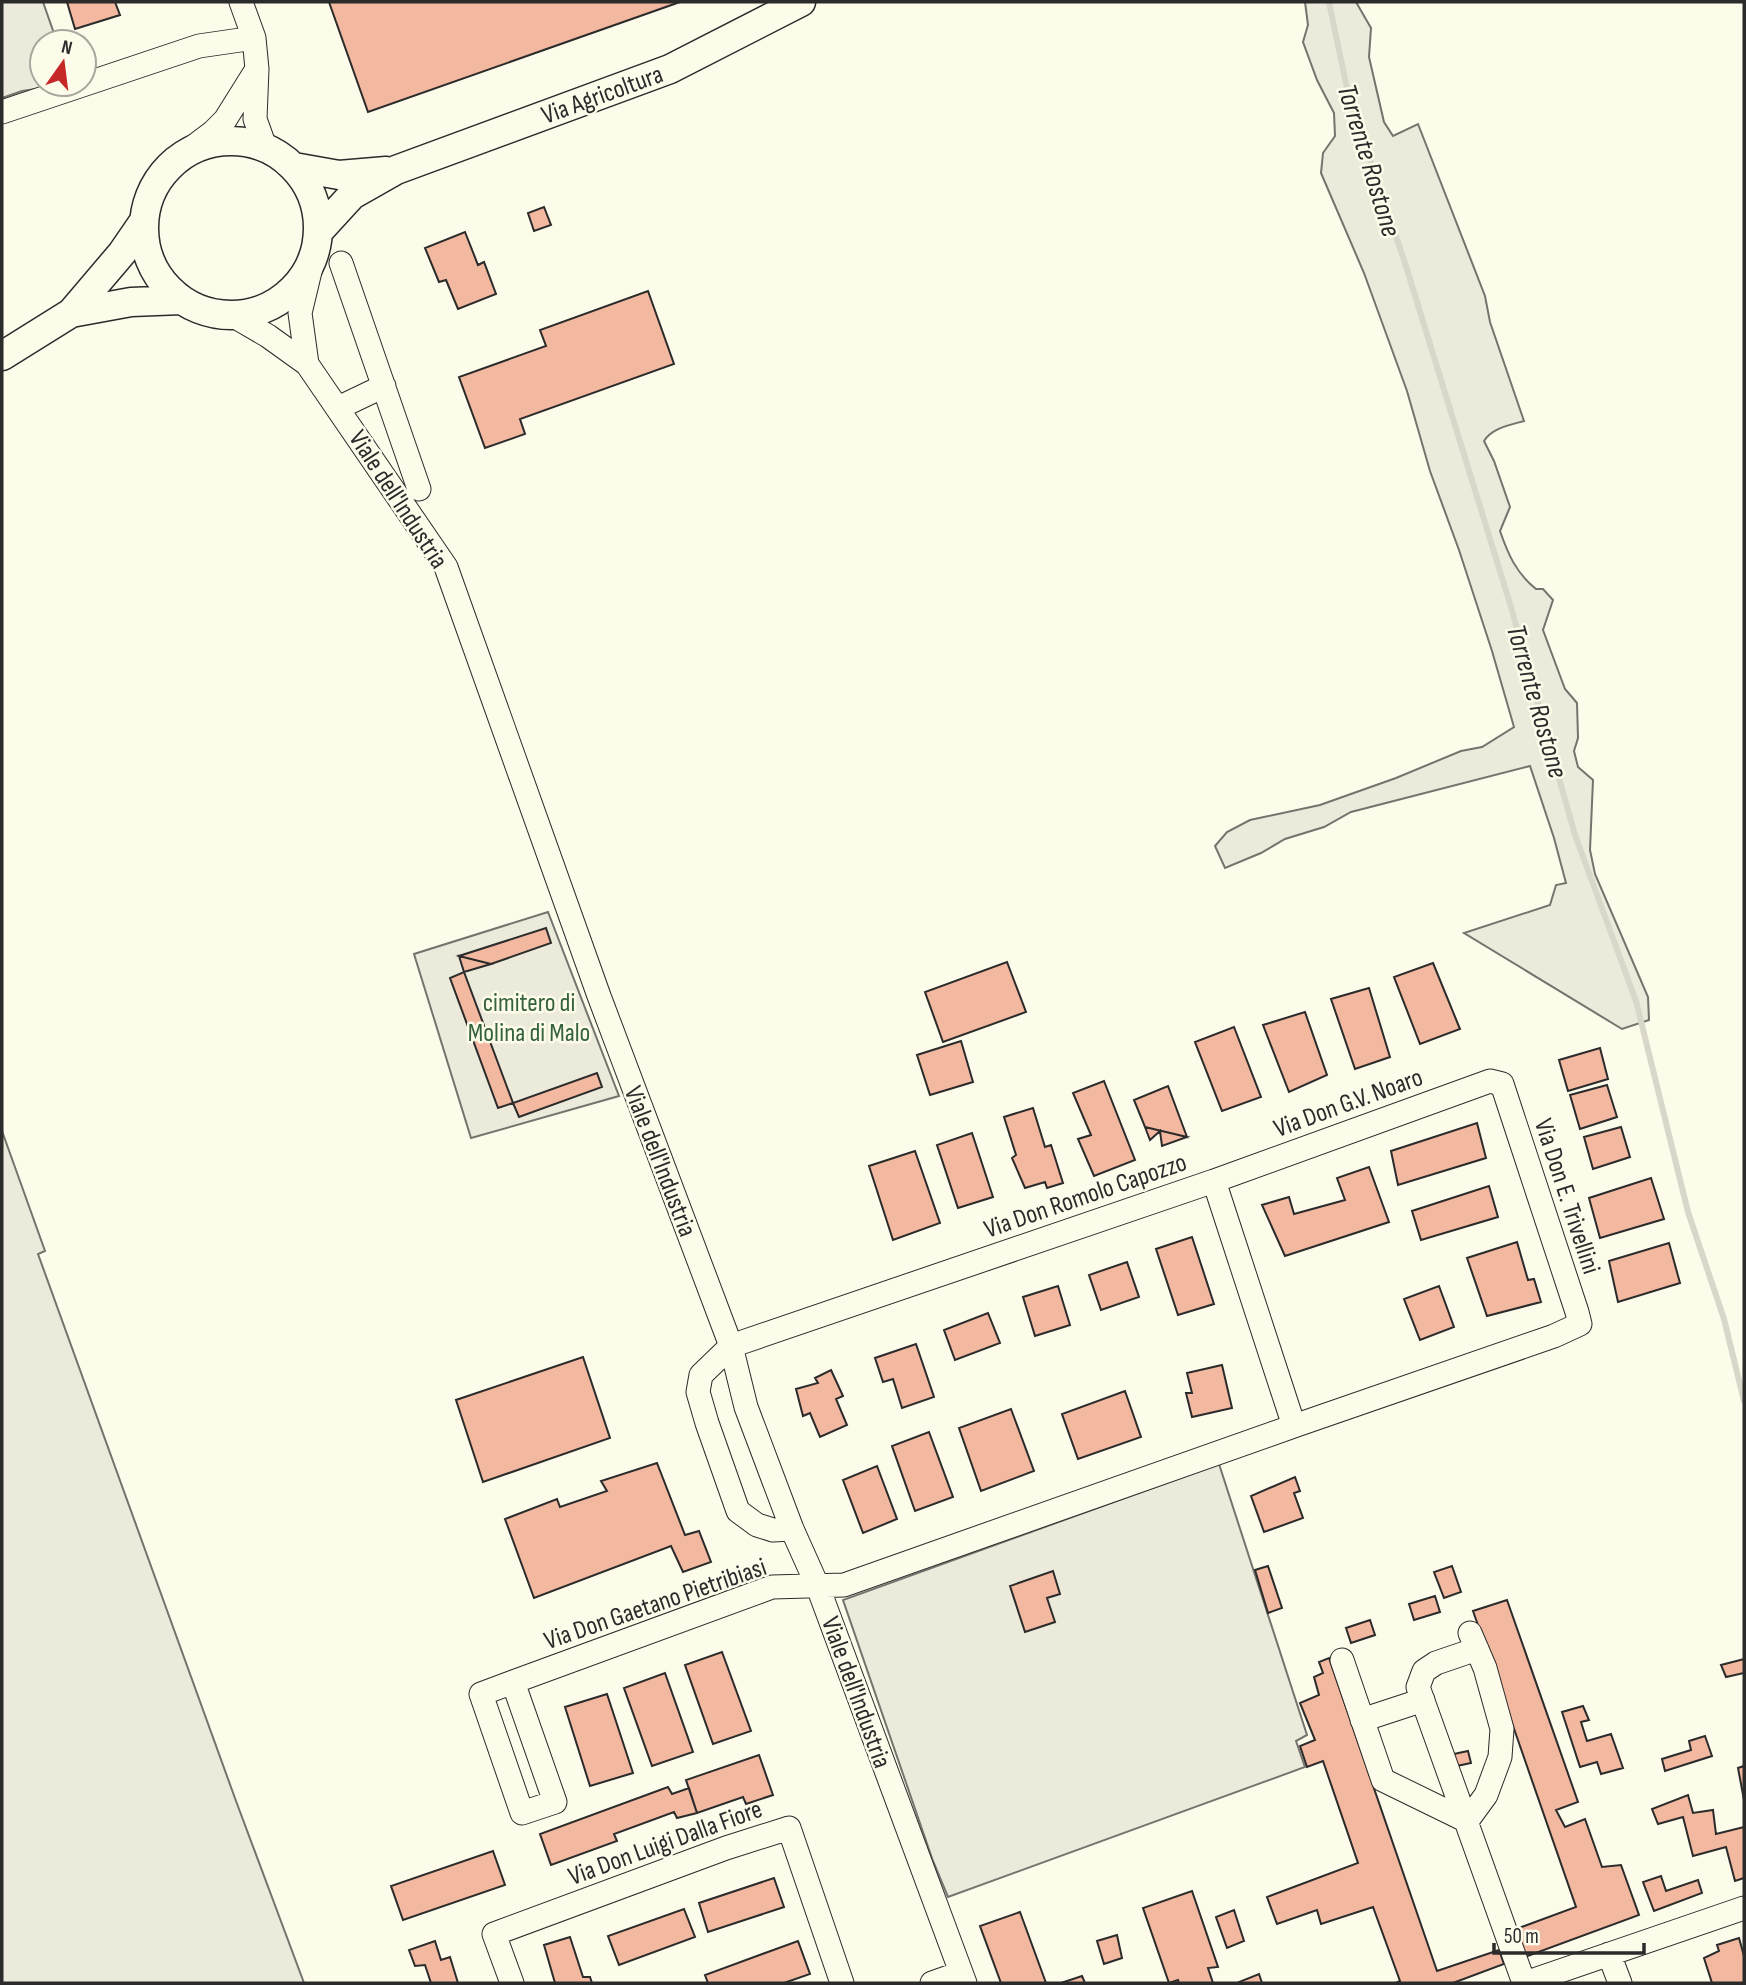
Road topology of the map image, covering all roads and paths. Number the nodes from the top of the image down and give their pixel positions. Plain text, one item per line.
1 (241, 2) edge
2 (801, 2) edge
3 (254, 38) junction
4 (257, 69) junction
5 (2, 112) edge
6 (265, 147) junction
7 (172, 163) junction
8 (294, 167) junction
9 (396, 170) junction
10 (144, 221) junction
11 (319, 232) junction
12 (312, 263) junction
13 (341, 263) dead end
14 (182, 300) junction
15 (71, 313) junction
16 (232, 315) junction
17 (2, 356) edge
18 (307, 364) junction
19 (384, 386) junction
20 (338, 408) junction
21 (419, 489) dead end
22 (1502, 1084) joint
23 (1214, 1181) junction
24 (731, 1346) junction
25 (1294, 1426) junction
26 (792, 1530) junction
27 (818, 1587) junction
28 (1342, 1660) dead end
29 (513, 1682) junction
30 (1423, 1700) junction
31 (1362, 1720) junction
32 (1467, 1821) junction
33 (1744, 1908) edge
34 (1609, 1954) junction
35 (962, 1978) edge
36 (512, 1983) edge
37 (842, 1983) edge
38 (932, 1983) edge
39 (1524, 1983) edge
40 (1620, 1983) edge

1 - 3 street
2 - 9 main road, Via Agricoltura
3 - 4 street
3 - 5 street
4 - 6 street
4 - 7 street, Viale dell'Industria
6 - 7 main road, Viale dell'Industria
6 - 8 main road, Viale dell'Industria
7 - 10 main road, Viale dell'Industria
8 - 9 main road, Via Agricoltura
8 - 11 main road, Viale dell'Industria
9 - 11 main road, Via Agricoltura
10 - 14 main road, Viale dell'Industria
10 - 15 main road
11 - 12 main road, Viale dell'Industria
12 - 16 main road, Viale dell'Industria
12 - 18 street, Viale dell'Industria
13 - 19 street
14 - 15 main road
14 - 16 main road, Viale dell'Industria
15 - 17 main road
16 - 18 street, Viale dell'Industria
18 - 20 street, Viale dell'Industria
19 - 20 street
19 - 21 street
20 - 24 street, Viale dell'Industria
22 - 23 street, Via Don G.V. Noaro
22 - 25 street, Via Don E. Trivellini
23 - 24 street, Via Don Romolo Capozzo
23 - 25 street, Via Don Romolo Capozzo
24 - 26 street, Viale dell'Industria
24 - 26 street
25 - 27 street
26 - 27 street, Viale dell'Industria
27 - 29 street, Via Don Gaetano Pietribiasi
27 - 35 street, Viale dell'Industria
28 - 31 street
29 - 29 street, Via Don Gaetano Pietribiasi
30 - 31 street
30 - 32 street
30 - 32 street
31 - 32 street
32 - 39 street
33 - 34 street
34 - 39 street
34 - 40 street
35 - 38 street
36 - 37 street, Via Don Luigi Dalla Fiore

